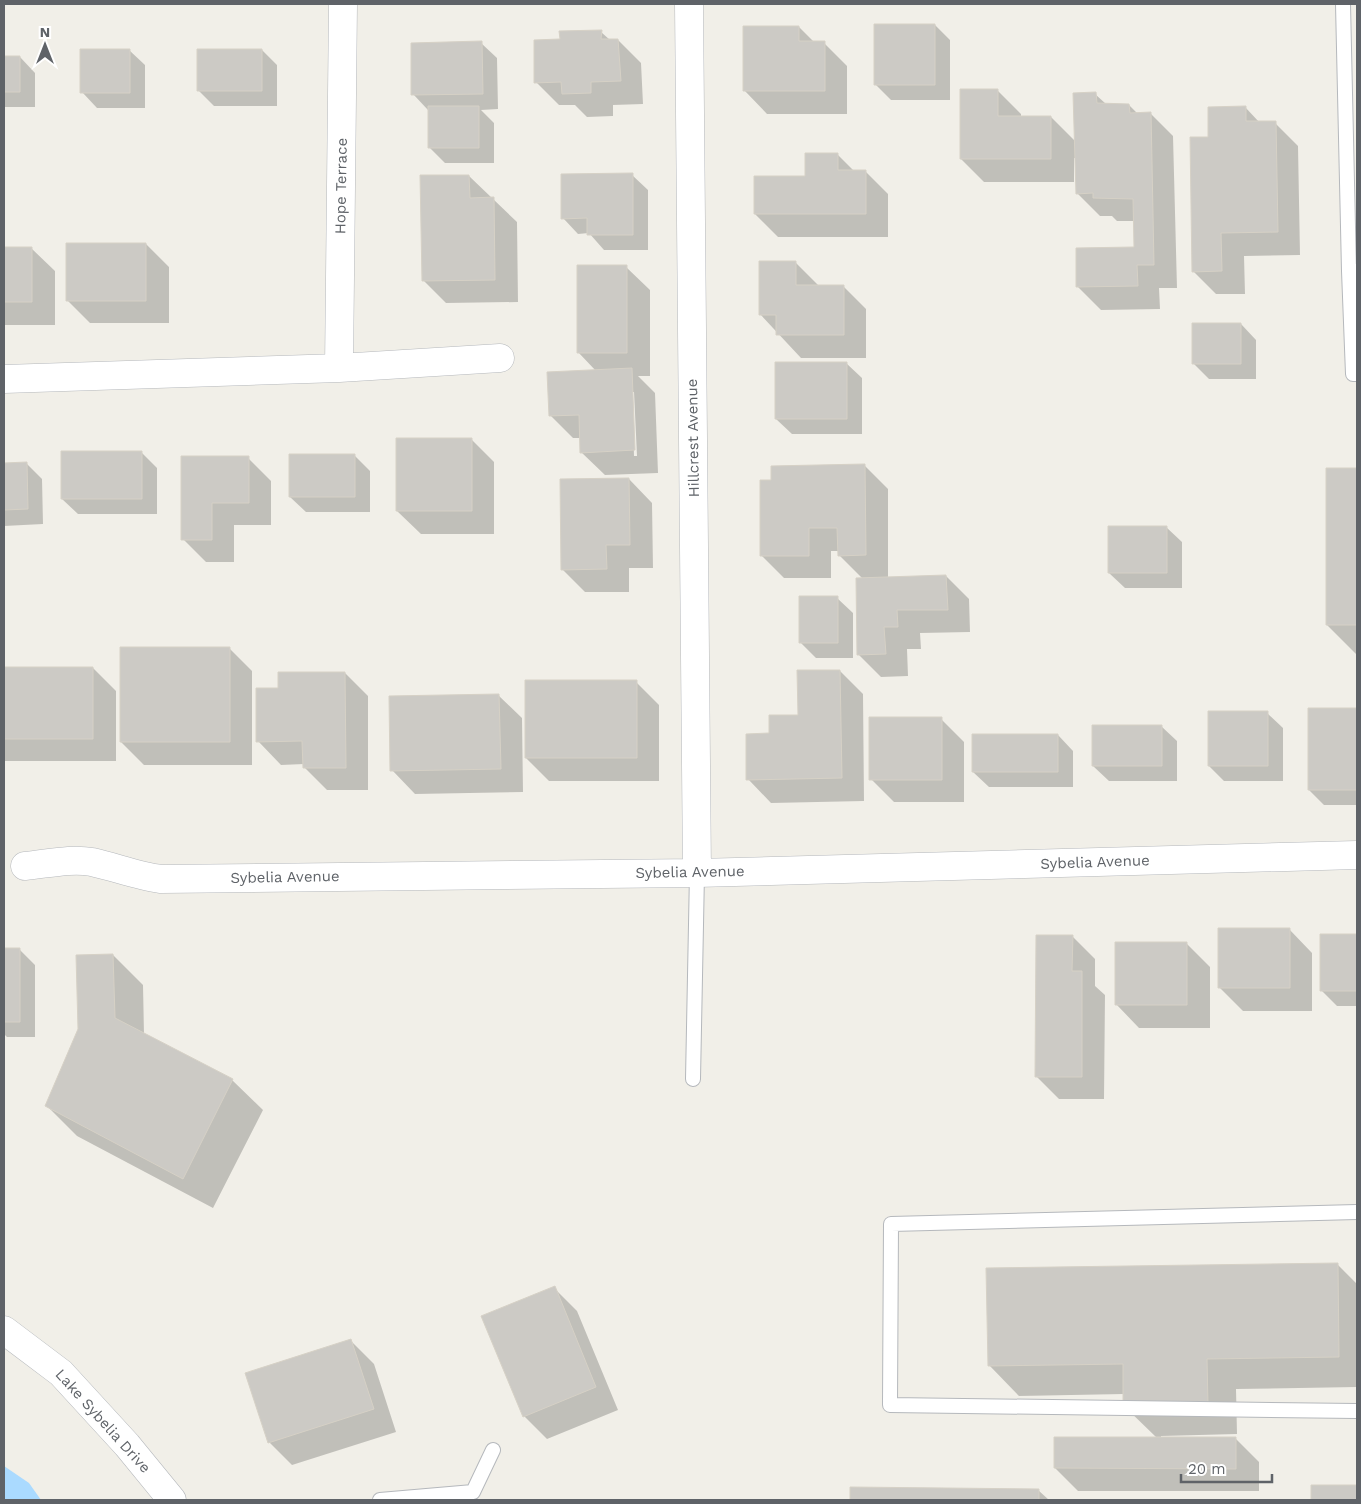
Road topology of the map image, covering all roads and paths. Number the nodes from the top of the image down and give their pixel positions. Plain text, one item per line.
1 (343, 4) edge
2 (689, 4) edge
3 (1343, 4) edge
4 (1352, 191) edge
5 (1353, 271) edge
6 (500, 358) dead end
7 (339, 368) junction
8 (1357, 374) edge
9 (4, 379) edge
10 (1357, 855) edge
11 (25, 866) dead end
12 (697, 873) junction
13 (693, 1079) dead end
14 (1357, 1212) edge
15 (4, 1330) edge
16 (1357, 1411) edge
17 (493, 1450) dead end
18 (172, 1500) edge
19 (380, 1500) edge

1 - 7 street, Hope Terrace
2 - 12 street, Hillcrest Avenue
3 - 4 lane
4 - 5 lane
5 - 8 lane
6 - 7 street
7 - 9 street
10 - 12 street, Sybelia Avenue
11 - 12 street, Sybelia Avenue
12 - 13 lane
14 - 16 lane
15 - 18 street, Lake Sybelia Drive
17 - 19 lane

